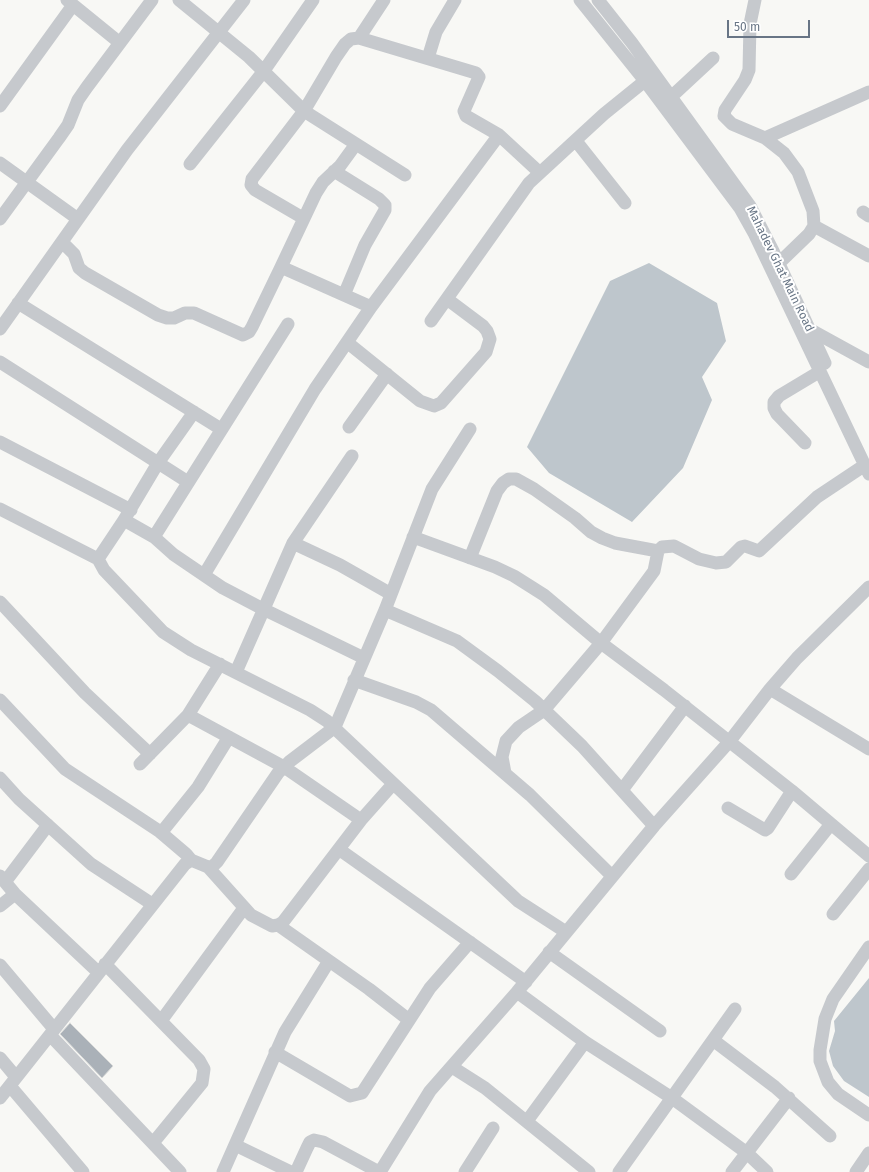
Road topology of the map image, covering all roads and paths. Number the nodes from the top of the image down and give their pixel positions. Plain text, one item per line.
1 (152, 0) edge
2 (179, 0) edge
3 (244, 0) edge
4 (313, 0) edge
5 (384, 0) edge
6 (455, 0) edge
7 (580, 0) edge
8 (598, 0) edge
9 (755, 0) edge
10 (70, 3) edge
11 (218, 32) junction
12 (359, 38) junction
13 (120, 43) junction
14 (428, 58) junction
15 (713, 58) dead end
16 (263, 72) junction
17 (649, 77) junction
18 (869, 92) edge
19 (670, 97) junction
20 (0, 106) edge
21 (304, 111) junction
22 (499, 135) junction
23 (765, 138) junction
24 (576, 140) junction
25 (356, 144) junction
26 (0, 163) edge
27 (190, 164) dead end
28 (334, 171) junction
29 (539, 172) junction
30 (405, 176) dead end
31 (26, 183) junction
32 (626, 202) dead end
33 (304, 218) junction
34 (0, 219) edge
35 (78, 219) junction
36 (814, 226) junction
37 (62, 242) junction
38 (869, 256) edge
39 (779, 263) junction
40 (281, 267) junction
41 (344, 295) junction
42 (447, 299) junction
43 (18, 303) junction
44 (371, 307) junction
45 (431, 321) dead end
46 (288, 324) dead end
47 (0, 328) edge
48 (809, 329) junction
49 (348, 343) junction
50 (0, 362) edge
51 (869, 362) edge
52 (819, 372) junction
53 (387, 374) junction
54 (194, 412) junction
55 (349, 427) dead end
56 (221, 429) junction
57 (470, 429) dead end
58 (0, 442) edge
59 (805, 443) dead end
60 (352, 456) dead end
61 (158, 463) junction
62 (868, 464) edge
63 (188, 482) junction
64 (0, 509) edge
65 (128, 515) junction
66 (154, 537) junction
67 (413, 537) junction
68 (293, 543) junction
69 (658, 551) junction
70 (470, 558) junction
71 (98, 559) junction
72 (204, 575) junction
73 (869, 587) edge
74 (392, 594) junction
75 (0, 602) edge
76 (263, 609) junction
77 (385, 610) junction
78 (601, 643) junction
79 (364, 658) junction
80 (220, 664) junction
81 (236, 672) junction
82 (354, 680) junction
83 (770, 689) junction
84 (0, 700) edge
85 (685, 706) junction
86 (544, 710) junction
87 (188, 715) junction
88 (334, 727) junction
89 (229, 738) junction
90 (729, 742) junction
91 (869, 749) edge
92 (150, 754) junction
93 (140, 764) dead end
94 (284, 767) junction
95 (505, 773) junction
96 (0, 778) edge
97 (393, 784) junction
98 (622, 790) junction
99 (792, 791) junction
100 (728, 808) dead end
101 (361, 820) junction
102 (831, 824) junction
103 (48, 825) junction
104 (654, 826) junction
105 (161, 833) junction
106 (340, 850) junction
107 (869, 856) edge
108 (191, 860) junction
109 (208, 866) junction
110 (869, 869) edge
111 (792, 874) dead end
112 (612, 876) junction
113 (3, 879) edge
114 (15, 894) junction
115 (152, 904) junction
116 (0, 906) edge
117 (244, 908) junction
118 (833, 914) dead end
119 (278, 925) junction
120 (566, 932) junction
121 (470, 942) junction
122 (869, 947) edge
123 (549, 952) junction
124 (329, 961) junction
125 (0, 965) edge
126 (102, 968) junction
127 (526, 982) junction
128 (517, 992) junction
129 (735, 1010) dead end
130 (409, 1020) junction
131 (161, 1022) junction
132 (660, 1031) dead end
133 (52, 1032) junction
134 (713, 1040) junction
135 (585, 1042) junction
136 (275, 1052) junction
137 (0, 1058) edge
138 (452, 1067) junction
139 (13, 1081) junction
140 (0, 1098) edge
141 (672, 1098) junction
142 (789, 1098) junction
143 (869, 1115) edge
144 (527, 1121) junction
145 (493, 1128) dead end
146 (830, 1136) dead end
147 (153, 1143) junction
148 (235, 1145) junction
149 (747, 1153) junction
150 (869, 1153) edge
151 (573, 1167) edge
152 (176, 1171) edge
153 (83, 1172) edge
154 (223, 1172) edge
155 (291, 1172) edge
156 (296, 1172) edge
157 (380, 1172) edge
158 (465, 1172) edge
159 (589, 1172) edge
160 (619, 1172) edge
161 (732, 1172) edge
162 (767, 1172) edge
163 (856, 1172) edge

1 - 13 street
2 - 11 street
3 - 11 street
4 - 16 street
5 - 12 street
6 - 14 street
7 - 17 street
8 - 17 street, Mahadev Ghat Main Road
9 - 23 street
10 - 13 street
10 - 20 street
11 - 16 street
11 - 35 street
12 - 14 street
12 - 21 street
13 - 31 street
14 - 22 street
15 - 19 street
16 - 21 street
16 - 27 street
17 - 19 street, Mahadev Ghat Main Road
17 - 24 street
17 - 52 street
18 - 23 street
19 - 39 street, Mahadev Ghat Main Road
21 - 25 street
21 - 33 street
22 - 29 street
22 - 44 street
23 - 36 street
24 - 29 street
24 - 32 street
25 - 28 street
25 - 30 street
26 - 31 street
28 - 33 street
28 - 41 street
29 - 42 street
31 - 34 street
31 - 35 street
33 - 40 street
35 - 37 street
36 - 38 street
36 - 39 street
37 - 40 street
37 - 43 street
39 - 48 street, Mahadev Ghat Main Road
40 - 41 street
41 - 44 street
42 - 45 street
42 - 53 street
43 - 47 street
43 - 54 street
44 - 49 street
46 - 56 street
48 - 51 street
48 - 62 street, Mahadev Ghat Main Road
49 - 53 street
49 - 72 street
50 - 61 street
52 - 59 street
52 - 62 street
53 - 55 street
54 - 56 street
54 - 61 street
56 - 63 street
57 - 67 street
58 - 65 street
60 - 68 street
61 - 63 street
61 - 65 street
62 - 69 street
63 - 66 street
64 - 71 street
65 - 66 street
65 - 71 street
66 - 72 street
67 - 70 street
67 - 74 street
68 - 74 street
68 - 76 street
69 - 70 street
69 - 78 street
70 - 78 street
71 - 80 street
72 - 76 street
73 - 83 street
74 - 77 street
75 - 92 street
76 - 79 street
76 - 81 street
77 - 79 street
77 - 86 street
78 - 85 street
78 - 86 street
79 - 82 street
80 - 81 street
80 - 87 street
81 - 88 street
82 - 88 street
82 - 95 street
83 - 90 street
83 - 91 street
84 - 105 street
85 - 90 street
85 - 98 street
86 - 95 street
86 - 98 street
87 - 89 street
87 - 92 street
88 - 94 street
88 - 97 street
89 - 94 street
89 - 105 street
90 - 99 street
90 - 104 street
92 - 93 street
94 - 101 street
94 - 109 street
95 - 112 street
96 - 103 street
97 - 101 street
97 - 120 street
98 - 104 street
99 - 100 street
99 - 102 street
101 - 106 street
102 - 107 street
102 - 111 street
103 - 113 street
103 - 115 street
104 - 112 street
105 - 108 street
106 - 119 street
106 - 121 street
108 - 109 street
108 - 115 street
109 - 117 street
110 - 118 street
112 - 120 street
113 - 114 street
114 - 116 street
114 - 126 street
115 - 126 street
117 - 119 street
117 - 131 street
119 - 124 street
120 - 123 street
121 - 127 street
121 - 130 street
122 - 143 street
123 - 127 street
123 - 132 street
124 - 130 street
124 - 136 street
125 - 133 street
126 - 131 street
126 - 133 street
127 - 128 street
128 - 135 street
128 - 138 street
129 - 134 street
130 - 136 street
131 - 147 street
133 - 139 street
133 - 147 street
134 - 141 street
134 - 142 street
135 - 141 street
135 - 144 street
136 - 148 street
137 - 139 street
138 - 144 street
138 - 157 street
139 - 140 street
139 - 153 street
141 - 149 street
141 - 160 street
142 - 146 street
142 - 149 street
144 - 151 street
145 - 158 street
147 - 152 street
148 - 154 street
148 - 155 street
149 - 161 street
149 - 162 street
150 - 163 street
151 - 159 street
156 - 157 street

